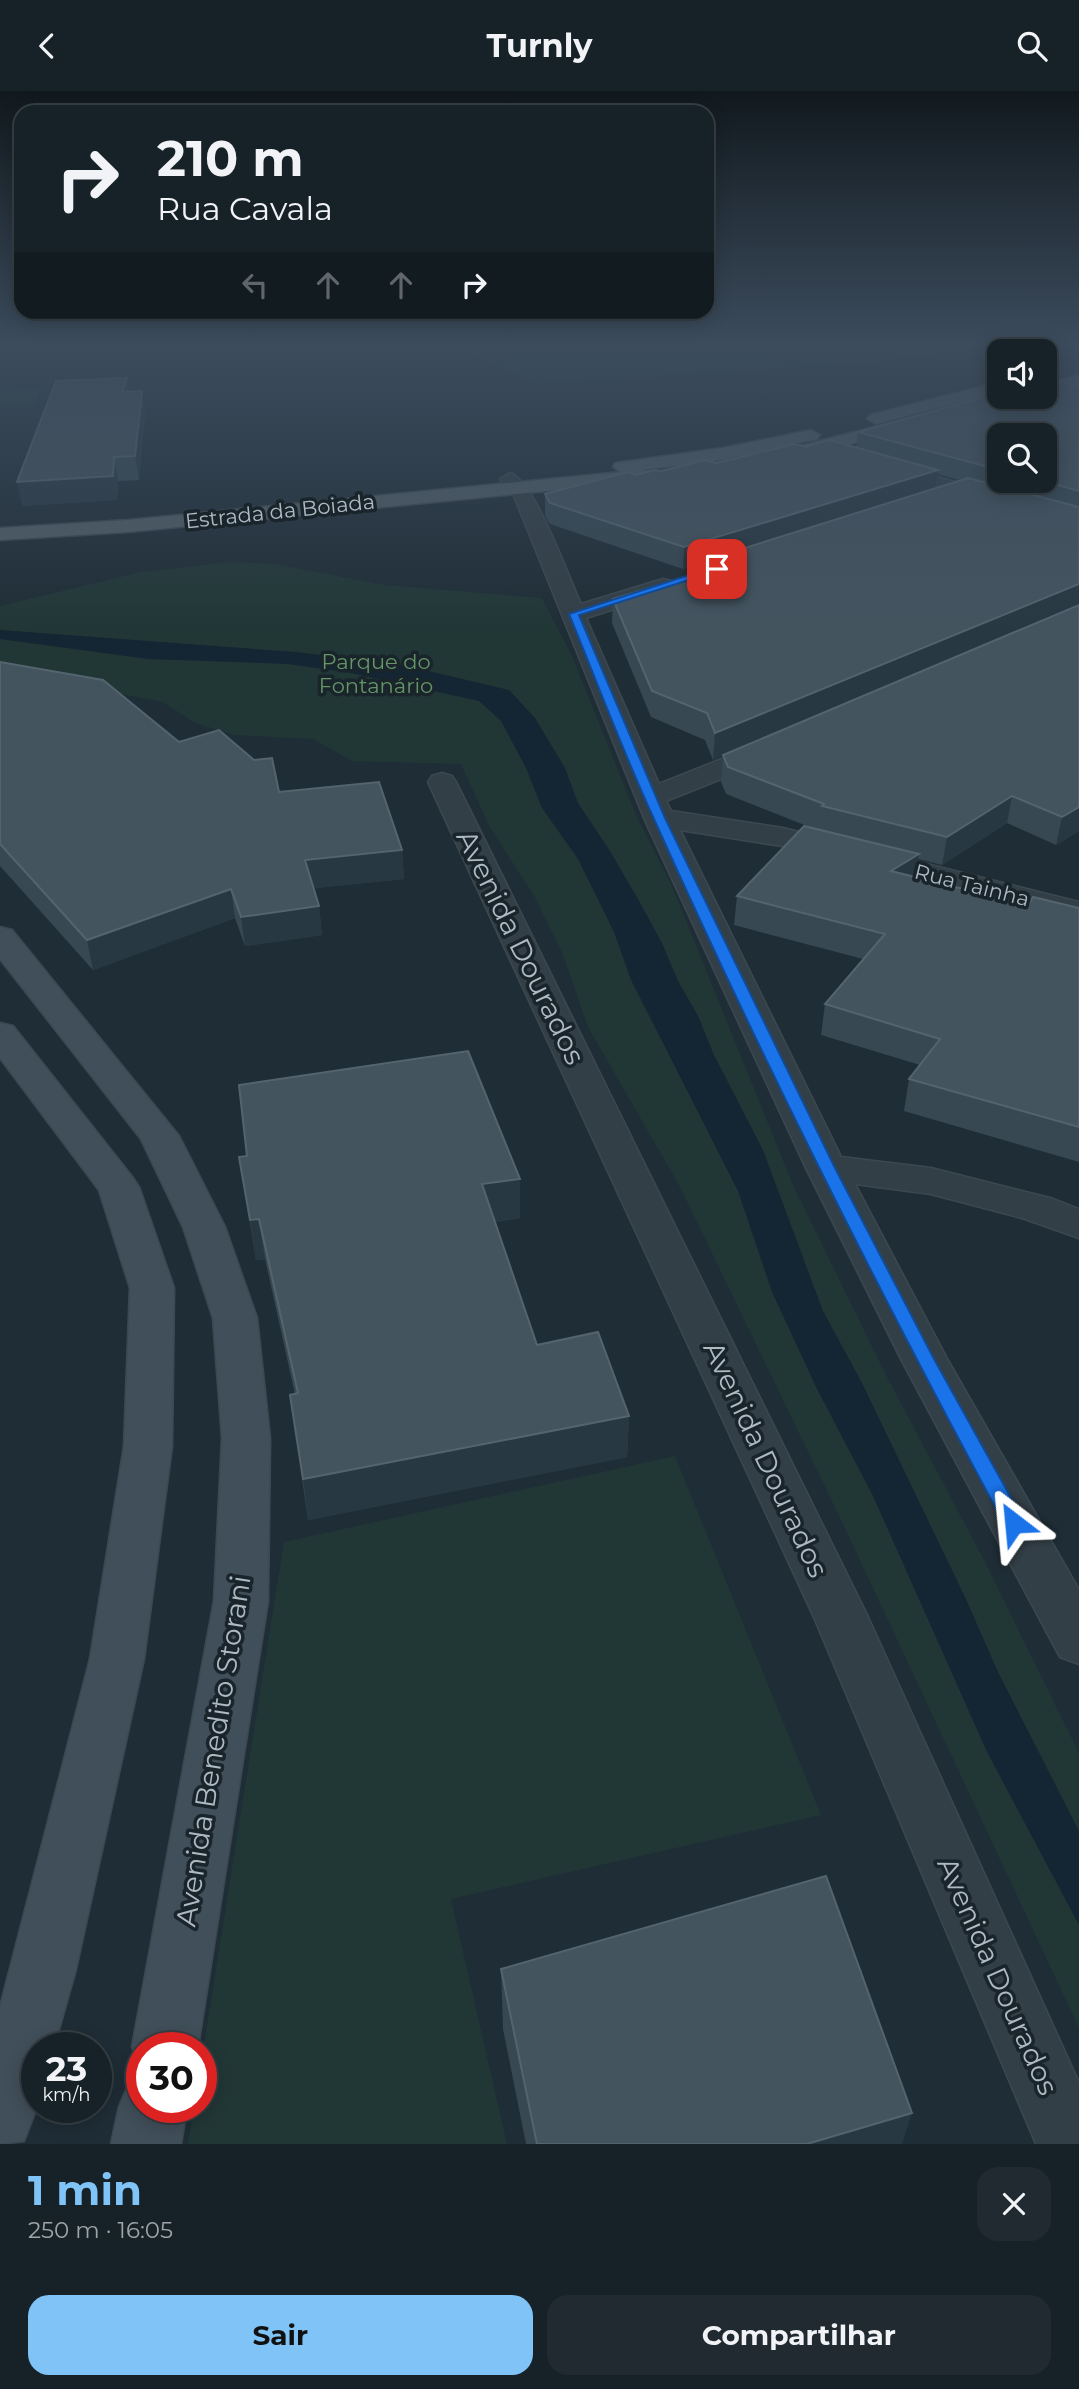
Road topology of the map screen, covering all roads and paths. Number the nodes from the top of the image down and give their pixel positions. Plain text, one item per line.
1 (793, 440) edge
2 (849, 440) edge
3 (788, 441) junction
4 (814, 449) junction
5 (515, 484) junction
6 (965, 490) junction
7 (926, 502) edge
8 (0, 521) edge
9 (1079, 521) edge
10 (0, 534) edge
11 (677, 581) edge
12 (574, 614) junction
13 (787, 743) edge
14 (442, 782) dead end
15 (655, 807) junction
16 (1076, 908) edge
17 (0, 937) edge
18 (0, 1034) edge
19 (827, 1168) junction
20 (1079, 1223) edge
21 (1079, 1640) edge
22 (168, 2032) edge
23 (0, 2117) edge
24 (150, 2123) edge
25 (146, 2144) edge
26 (1071, 2144) edge

1 - 3 main road, Estrada da Boiada
2 - 4 main road, Estrada da Boiada
3 - 4 street
3 - 5 main road, Estrada da Boiada
4 - 5 main road, Estrada da Boiada
4 - 6 street
5 - 8 main road, Estrada da Boiada
5 - 10 main road, Estrada da Boiada
5 - 12 street
6 - 7 street
6 - 9 street
11 - 12 street
12 - 15 street
13 - 15 street
14 - 26 street, Avenida Dourados
15 - 16 street, Rua Tainha
15 - 19 street
17 - 22 main road, Avenida Benedito Storani
18 - 23 main road
19 - 20 street
19 - 21 street
24 - 25 main road

